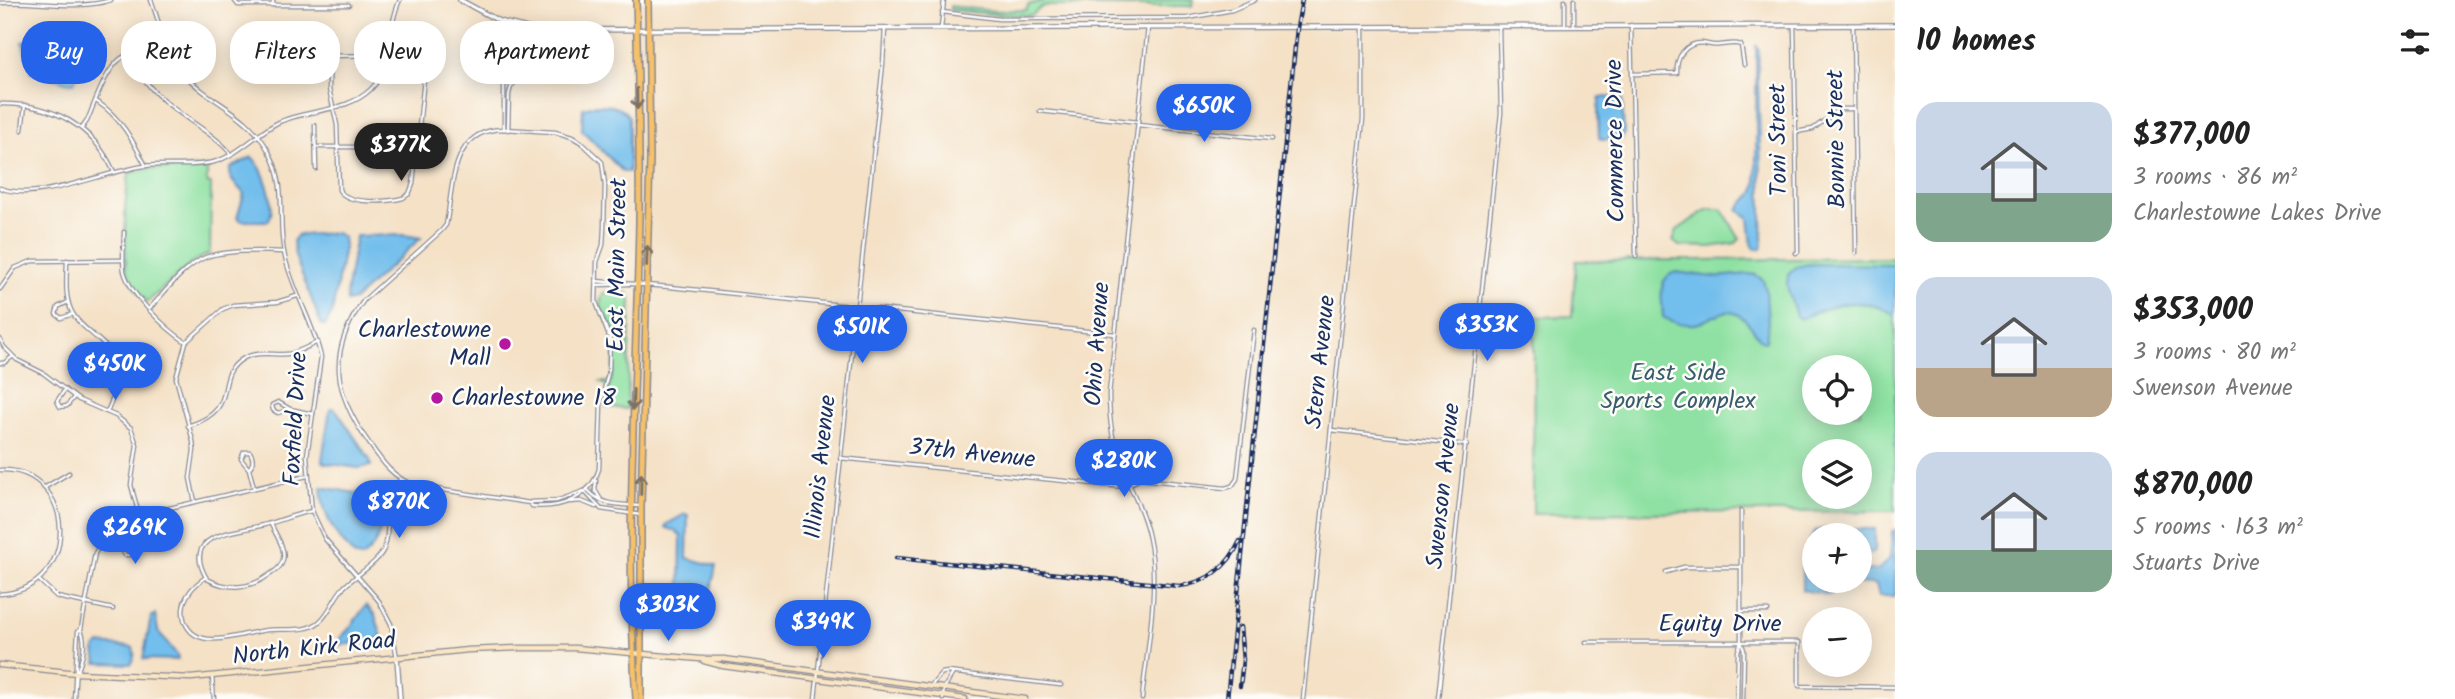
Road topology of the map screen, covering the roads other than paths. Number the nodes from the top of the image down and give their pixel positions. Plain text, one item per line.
1 (111, 0) edge
2 (150, 0) edge
3 (234, 0) edge
4 (316, 0) edge
5 (400, 0) edge
6 (460, 0) edge
7 (636, 0) edge
8 (648, 0) edge
9 (944, 0) edge
10 (1255, 0) edge
11 (1565, 0) edge
12 (1574, 0) edge
13 (273, 2) edge
14 (329, 2) edge
15 (0, 4) edge
16 (316, 5) junction
17 (349, 5) dead end
18 (942, 12) junction
19 (157, 21) edge
20 (393, 21) edge
21 (499, 21) edge
22 (1632, 25) junction
23 (1794, 25) junction
24 (1853, 25) junction
25 (1895, 25) edge
26 (1499, 26) junction
27 (1565, 26) junction
28 (1574, 26) junction
29 (1148, 27) junction
30 (1363, 27) junction
31 (885, 29) junction
32 (940, 29) junction
33 (614, 31) edge
34 (637, 31) junction
35 (648, 31) junction
36 (121, 58) edge
37 (1744, 65) dead end
38 (1633, 74) junction
39 (150, 84) edge
40 (195, 84) edge
41 (329, 84) edge
42 (375, 84) edge
43 (423, 84) edge
44 (506, 84) edge
45 (513, 84) edge
46 (96, 101) junction
47 (0, 104) edge
48 (25, 105) junction
49 (333, 106) junction
50 (1854, 108) junction
51 (1040, 111) dead end
52 (1138, 123) junction
53 (315, 125) dead end
54 (82, 128) junction
55 (22, 130) dead end
56 (506, 130) junction
57 (1796, 132) junction
58 (259, 136) junction
59 (1272, 139) dead end
60 (316, 147) junction
61 (337, 147) junction
62 (417, 147) junction
63 (231, 155) junction
64 (146, 166) junction
65 (316, 169) dead end
66 (114, 172) junction
67 (0, 188) edge
68 (124, 232) dead end
69 (284, 252) junction
70 (1796, 253) dead end
71 (1856, 253) dead end
72 (1636, 256) dead end
73 (67, 260) junction
74 (123, 260) junction
75 (596, 283) junction
76 (636, 285) junction
77 (646, 285) junction
78 (0, 289) edge
79 (299, 295) junction
80 (68, 302) junction
81 (856, 306) junction
82 (149, 309) junction
83 (73, 314) junction
84 (1254, 330) dead end
85 (1115, 334) junction
86 (0, 339) edge
87 (186, 342) junction
88 (318, 342) junction
89 (3, 350) edge
90 (12, 356) junction
91 (0, 363) edge
92 (65, 390) junction
93 (74, 397) junction
94 (290, 409) junction
95 (107, 412) junction
96 (313, 414) junction
97 (188, 426) junction
98 (1331, 430) junction
99 (1467, 445) junction
100 (840, 458) junction
101 (249, 469) junction
102 (0, 470) edge
103 (68, 473) dead end
104 (308, 476) junction
105 (400, 479) junction
106 (596, 479) junction
107 (1130, 485) junction
108 (44, 488) junction
109 (254, 488) junction
110 (586, 489) junction
111 (601, 500) junction
112 (195, 502) junction
113 (569, 502) junction
114 (530, 503) junction
115 (631, 505) junction
116 (641, 506) junction
117 (597, 507) junction
118 (312, 511) junction
119 (1741, 511) dead end
120 (631, 513) junction
121 (139, 514) junction
122 (641, 515) junction
123 (271, 524) junction
124 (114, 532) junction
125 (122, 542) dead end
126 (1740, 567) junction
127 (1666, 572) dead end
128 (358, 574) junction
129 (206, 577) junction
130 (39, 580) junction
131 (0, 594) edge
132 (84, 603) junction
133 (113, 609) dead end
134 (1741, 611) junction
135 (1768, 611) dead end
136 (81, 629) junction
137 (1586, 642) dead end
138 (1741, 642) junction
139 (633, 652) junction
140 (641, 652) junction
141 (397, 658) junction
142 (700, 659) junction
143 (0, 665) edge
144 (817, 672) junction
145 (77, 673) junction
146 (953, 673) junction
147 (212, 677) junction
148 (816, 679) junction
149 (1061, 685) dead end
150 (931, 686) junction
151 (1895, 687) edge
152 (944, 688) junction
153 (943, 698) edge
154 (74, 699) edge
155 (214, 699) edge
156 (400, 699) edge
157 (636, 699) edge
158 (641, 699) edge
159 (815, 699) edge
160 (965, 699) edge
161 (1025, 699) edge
162 (1142, 699) edge
163 (1303, 699) edge
164 (1438, 699) edge
165 (1737, 699) edge
166 (1743, 699) edge

1 - 15 street
2 - 19 street, Foxfield Drive
3 - 13 street
4 - 16 street
5 - 20 street
6 - 21 street
7 - 34 main road, East Main Street
8 - 35 main road, East Main Street
9 - 18 street
10 - 18 street
11 - 27 street
12 - 28 street
13 - 16 street
14 - 16 street
14 - 17 street
18 - 32 street
22 - 23 street
22 - 28 street
22 - 38 street, Commerce Drive
23 - 24 street
23 - 57 street, Toni Street
24 - 25 street
24 - 50 street, Bonnie Street
26 - 27 street
26 - 30 street
26 - 99 street, Swenson Avenue
27 - 28 street
29 - 30 street
29 - 32 street
29 - 52 street, Ohio Avenue
30 - 98 street, Stern Avenue
31 - 32 street
31 - 35 street
31 - 81 street, Illinois Avenue
33 - 34 street
34 - 35 street
34 -> 76 main road, East Main Street
77 -> 35 main road, East Main Street
36 - 46 street
37 - 38 street
38 - 72 street, Commerce Drive
39 - 63 street
40 - 58 street, Foxfield Drive
41 - 49 street
42 - 49 street
43 - 62 street
44 - 56 street
45 - 56 street
46 - 54 street
46 - 64 street
47 - 48 street
48 - 54 street
48 - 55 street
49 - 58 street
49 - 61 street
50 - 57 street
50 - 71 street, Bonnie Street
51 - 52 street
52 - 59 street
52 - 85 street, Ohio Avenue
53 - 60 street
54 - 66 street
56 - 75 street
56 - 105 street
57 - 70 street, Toni Street
58 - 63 street
58 - 69 street, Foxfield Drive
60 - 61 street
60 - 65 street
61 - 62 street
61 - 62 street
63 - 64 street
64 - 66 street
66 - 67 street
68 - 74 street
69 - 79 street, Foxfield Drive
69 - 82 street
73 - 74 street
73 - 78 street
73 - 80 street
74 - 82 street
75 - 76 street
75 - 106 street
76 - 77 street
76 -> 115 main road, East Main Street
77 - 81 street
116 -> 77 main road, East Main Street
79 - 87 street
79 - 88 street, Foxfield Drive
80 - 83 street
80 - 83 street
81 - 85 street
81 - 100 street, Illinois Avenue
82 - 87 street
83 - 95 street
84 - 107 street, 37th Avenue
85 - 107 street, Ohio Avenue
86 - 89 street
87 - 97 street
88 - 96 street, Foxfield Drive
88 - 97 street
89 - 90 street
90 - 91 street
90 - 92 street
92 - 93 street
92 - 93 street
93 - 95 street
94 - 94 street
94 - 96 street
95 - 121 street
96 - 104 street, Foxfield Drive
97 - 112 street
98 - 99 street
98 - 163 street, Stern Avenue
99 - 164 street, Swenson Avenue
100 - 107 street, 37th Avenue
100 - 144 street, Illinois Avenue
101 - 101 street
101 - 109 street
102 - 108 street
103 - 108 street
104 - 109 street
104 - 118 street, Foxfield Drive
105 - 114 street
105 - 128 street
106 - 110 street
106 - 111 street
107 - 162 street, Ohio Avenue
108 - 130 street
109 - 112 street
110 - 111 street
110 - 113 street
110 - 114 street
110 - 117 street
111 - 115 street
112 - 121 street
113 - 114 street
113 - 117 street
115 - 116 street
115 - 120 main road, East Main Street
116 - 122 main road, East Main Street
117 - 120 street
118 - 123 street
118 - 128 street, Foxfield Drive
119 - 126 street
120 - 122 street
120 - 139 main road, East Main Street
121 - 124 street
122 - 140 main road, East Main Street
123 - 129 street
123 - 129 street
124 - 125 street
124 - 132 street
126 - 127 street
126 - 134 street
128 - 129 street
128 - 141 street, Foxfield Drive
130 - 131 street
130 - 132 street
132 - 133 street
132 - 136 street
134 - 135 street
134 - 138 street
136 - 145 street
136 - 145 street
137 - 138 street, Equity Drive
138 - 151 street, Equity Drive
138 - 165 street
138 - 166 street
139 - 140 main road, North Kirk Road
139 - 141 main road, North Kirk Road
139 - 157 main road, East Main Street
140 - 142 main road, North Kirk Road
140 - 158 main road, East Main Street
141 - 147 main road, North Kirk Road
141 - 156 street
142 - 144 main road
142 - 148 main road
143 - 145 main road, North Kirk Road
144 - 148 street, Illinois Avenue
144 - 150 main road
145 - 147 main road, North Kirk Road
145 - 154 street
146 - 149 street
146 - 150 street
146 - 152 street
147 - 155 street
148 - 153 main road
148 - 159 street, Illinois Avenue
150 - 152 main road
152 - 153 street
152 - 161 main road
153 - 160 main road

